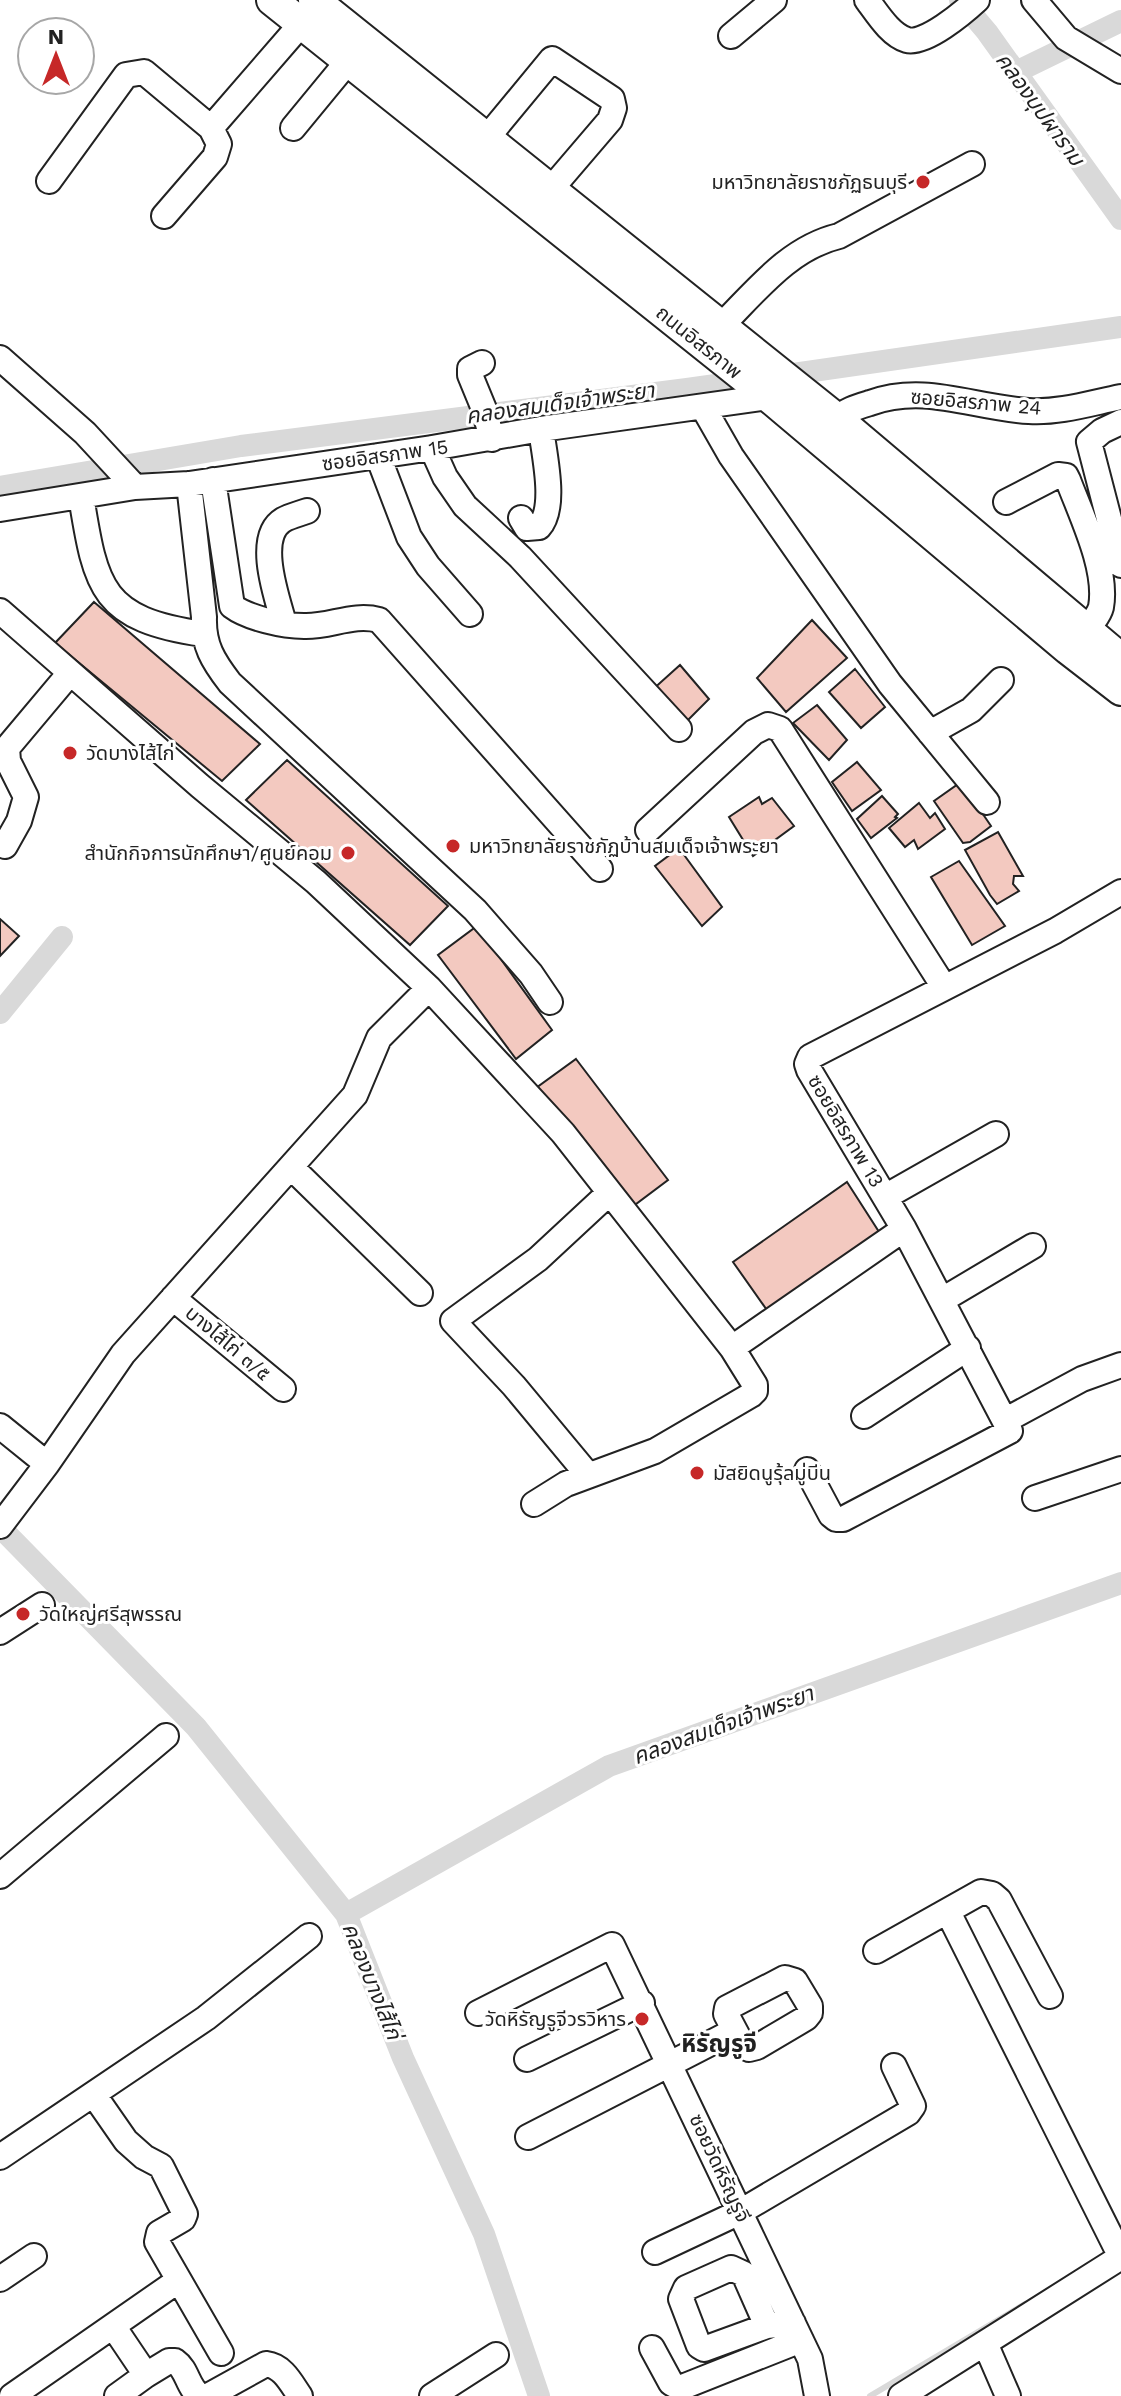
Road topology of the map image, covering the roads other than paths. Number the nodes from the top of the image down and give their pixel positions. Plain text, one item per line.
1 (272, 0) edge
2 (774, 0) edge
3 (867, 0) edge
4 (1034, 0) edge
5 (970, 6) edge
6 (308, 12) edge
7 (731, 36) dead end
8 (349, 60) junction
9 (1121, 71) edge
10 (211, 128) junction
11 (293, 128) dead end
12 (495, 128) dead end
13 (972, 164) dead end
14 (49, 181) dead end
15 (551, 189) junction
16 (164, 216) dead end
17 (722, 325) junction
18 (0, 358) edge
19 (482, 363) dead end
20 (761, 378) junction
21 (1121, 397) edge
22 (703, 407) junction
23 (837, 419) junction
24 (1121, 422) edge
25 (488, 424) junction
26 (541, 429) junction
27 (432, 448) junction
28 (378, 456) junction
29 (123, 473) junction
30 (201, 482) junction
31 (81, 496) junction
32 (1006, 502) dead end
33 (0, 509) edge
34 (307, 511) dead end
35 (521, 518) dead end
36 (1121, 565) edge
37 (232, 606) junction
38 (0, 611) edge
39 (470, 614) dead end
40 (284, 623) junction
41 (204, 626) junction
42 (1077, 640) junction
43 (1121, 659) edge
44 (70, 673) junction
45 (1001, 680) dead end
46 (1121, 690) edge
47 (679, 729) dead end
48 (930, 733) junction
49 (987, 802) dead end
50 (648, 830) dead end
51 (5, 846) dead end
52 (600, 869) dead end
53 (1121, 892) edge
54 (944, 987) junction
55 (429, 988) junction
56 (550, 1002) dead end
57 (996, 1134) dead end
58 (291, 1167) junction
59 (608, 1194) junction
60 (885, 1197) junction
61 (904, 1229) junction
62 (1033, 1246) dead end
63 (420, 1293) dead end
64 (173, 1298) junction
65 (942, 1300) junction
66 (732, 1348) junction
67 (968, 1348) junction
68 (1121, 1365) edge
69 (283, 1389) dead end
70 (864, 1416) dead end
71 (1008, 1425) junction
72 (0, 1426) edge
73 (47, 1464) junction
74 (1121, 1469) edge
75 (807, 1470) dead end
76 (588, 1475) junction
77 (1035, 1498) dead end
78 (534, 1504) dead end
79 (1, 1524) edge
80 (42, 1605) dead end
81 (0, 1632) edge
82 (166, 1736) dead end
83 (0, 1876) edge
84 (948, 1912) junction
85 (309, 1936) dead end
86 (876, 1951) dead end
87 (1050, 1996) dead end
88 (642, 2003) junction
89 (478, 2013) dead end
90 (734, 2031) dead end
91 (527, 2059) dead end
92 (671, 2064) junction
93 (894, 2066) dead end
94 (94, 2095) junction
95 (528, 2137) dead end
96 (0, 2157) edge
97 (740, 2212) junction
98 (655, 2252) dead end
99 (34, 2256) dead end
100 (1121, 2257) edge
101 (0, 2279) edge
102 (179, 2280) junction
103 (113, 2326) junction
104 (767, 2326) dead end
105 (797, 2332) junction
106 (985, 2343) junction
107 (652, 2348) dead end
108 (221, 2353) dead end
109 (496, 2355) dead end
110 (146, 2375) junction
111 (0, 2383) edge
112 (914, 2392) edge
113 (10, 2396) edge
114 (117, 2396) edge
115 (200, 2396) edge
116 (208, 2396) edge
117 (300, 2396) edge
118 (432, 2396) edge
119 (817, 2396) edge
120 (1008, 2396) edge

1 - 6 main road, ถนนอิสรภาพ
2 - 7 street
3 - 5 street
4 - 9 street
6 - 8 main road, ถนนอิสรภาพ
6 - 10 street
6 - 15 main road
8 - 11 street
8 - 20 main road, ถนนอิสรภาพ
10 - 14 street
10 - 16 street
12 - 15 street
13 - 17 street
15 - 17 main road
17 - 20 main road
18 - 29 street
19 - 25 street
20 - 22 street, ซอยอิสรภาพ 15
20 - 23 main road
20 - 42 main road, ถนนอิสรภาพ
21 - 23 street, ซอยอิสรภาพ 24
22 - 26 street, ซอยอิสรภาพ 15
22 - 48 street
23 - 42 main road
24 - 36 street
25 - 26 street, ซอยอิสรภาพ 15
25 - 27 street, ซอยอิสรภาพ 15
26 - 35 street
27 - 28 street, ซอยอิสรภาพ 15
27 - 47 street
28 - 30 street, ซอยอิสรภาพ 15
28 - 39 street
29 - 30 street, ซอยอิสรภาพ 15
29 - 31 street, ซอยอิสรภาพ 15
30 - 37 street
30 - 41 street
31 - 33 street, ซอยอิสรภาพ 15
31 - 41 street
32 - 42 street
34 - 40 street
37 - 40 street
37 - 41 street
38 - 44 street
40 - 52 street
41 - 56 street
42 - 43 main road
42 - 46 main road, ถนนอิสรภาพ
44 - 51 street
44 - 55 street
45 - 48 street
48 - 49 street
50 - 54 street
53 - 54 street, ซอยอิสรภาพ 13
54 - 60 street, ซอยอิสรภาพ 13
55 - 58 street
55 - 59 street
57 - 60 street
58 - 63 street
58 - 64 street
59 - 66 street
59 - 76 street
60 - 61 street, ซอยอิสรภาพ 13
61 - 65 street, ซอยอิสรภาพ 13
61 - 66 street
62 - 65 street
64 - 69 street, บางไส้ไก่ ๓/๕
64 - 73 street
65 - 67 street, ซอยอิสรภาพ 13
66 - 76 street
67 - 70 street
67 - 71 street, ซอยอิสรภาพ 13
68 - 71 street
71 - 75 street
72 - 73 street
73 - 79 street
74 - 77 street
76 - 78 street
80 - 81 street
82 - 83 street
84 - 86 street
84 - 87 street
84 - 100 street
85 - 94 street
88 - 89 street, ซอยวัดหิรัญรูจี
88 - 91 street
88 - 92 street, ซอยวัดหิรัญรูจี
90 - 92 street
92 - 95 street
92 - 97 street, ซอยวัดหิรัญรูจี
93 - 97 street
94 - 96 street
94 - 102 street
97 - 98 street
97 - 105 street, ซอยวัดหิรัญรูจี
99 - 101 street
100 - 106 street
102 - 103 street
102 - 108 street
103 - 110 street
103 - 113 street
104 - 105 street
105 - 107 street
105 - 119 street, ซอยวัดหิรัญรูจี
106 - 112 street
106 - 120 street
109 - 118 street
110 - 114 street
110 - 115 street
111 - 113 street
116 - 117 street

